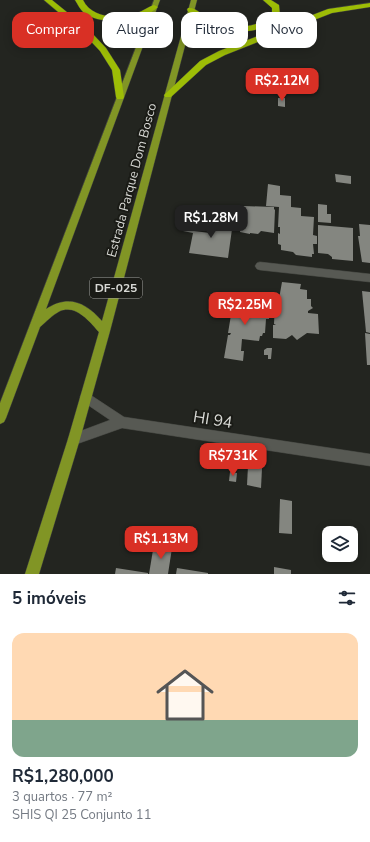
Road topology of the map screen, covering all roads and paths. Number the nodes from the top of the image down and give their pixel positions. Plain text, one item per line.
1 (48, 0) edge
2 (79, 0) edge
3 (267, 0) edge
4 (156, 4) edge
5 (193, 5) edge
6 (370, 5) edge
7 (168, 95) junction
8 (120, 97) junction
9 (260, 266) dead end
10 (370, 278) edge
11 (34, 327) junction
12 (105, 331) junction
13 (86, 397) junction
14 (0, 418) edge
15 (122, 422) junction
16 (74, 439) junction
17 (370, 460) edge
18 (32, 574) edge

1 - 8 highway
2 - 4 highway
3 - 5 highway
4 - 8 main road
5 - 7 main road, Estrada Parque Dom Bosco / DF-025
6 - 7 highway
7 - 12 main road, Estrada Parque Dom Bosco / DF-025
8 - 11 main road
9 - 10 street
11 - 12 main road
11 - 14 main road
12 - 13 main road, Estrada Parque Dom Bosco / DF-025
13 - 15 street, HI 94
13 - 16 main road, Estrada Parque Dom Bosco / DF-025
15 - 16 street, HI 94
15 - 17 street, HI 94
16 - 18 main road, Estrada Parque Dom Bosco / DF-025

